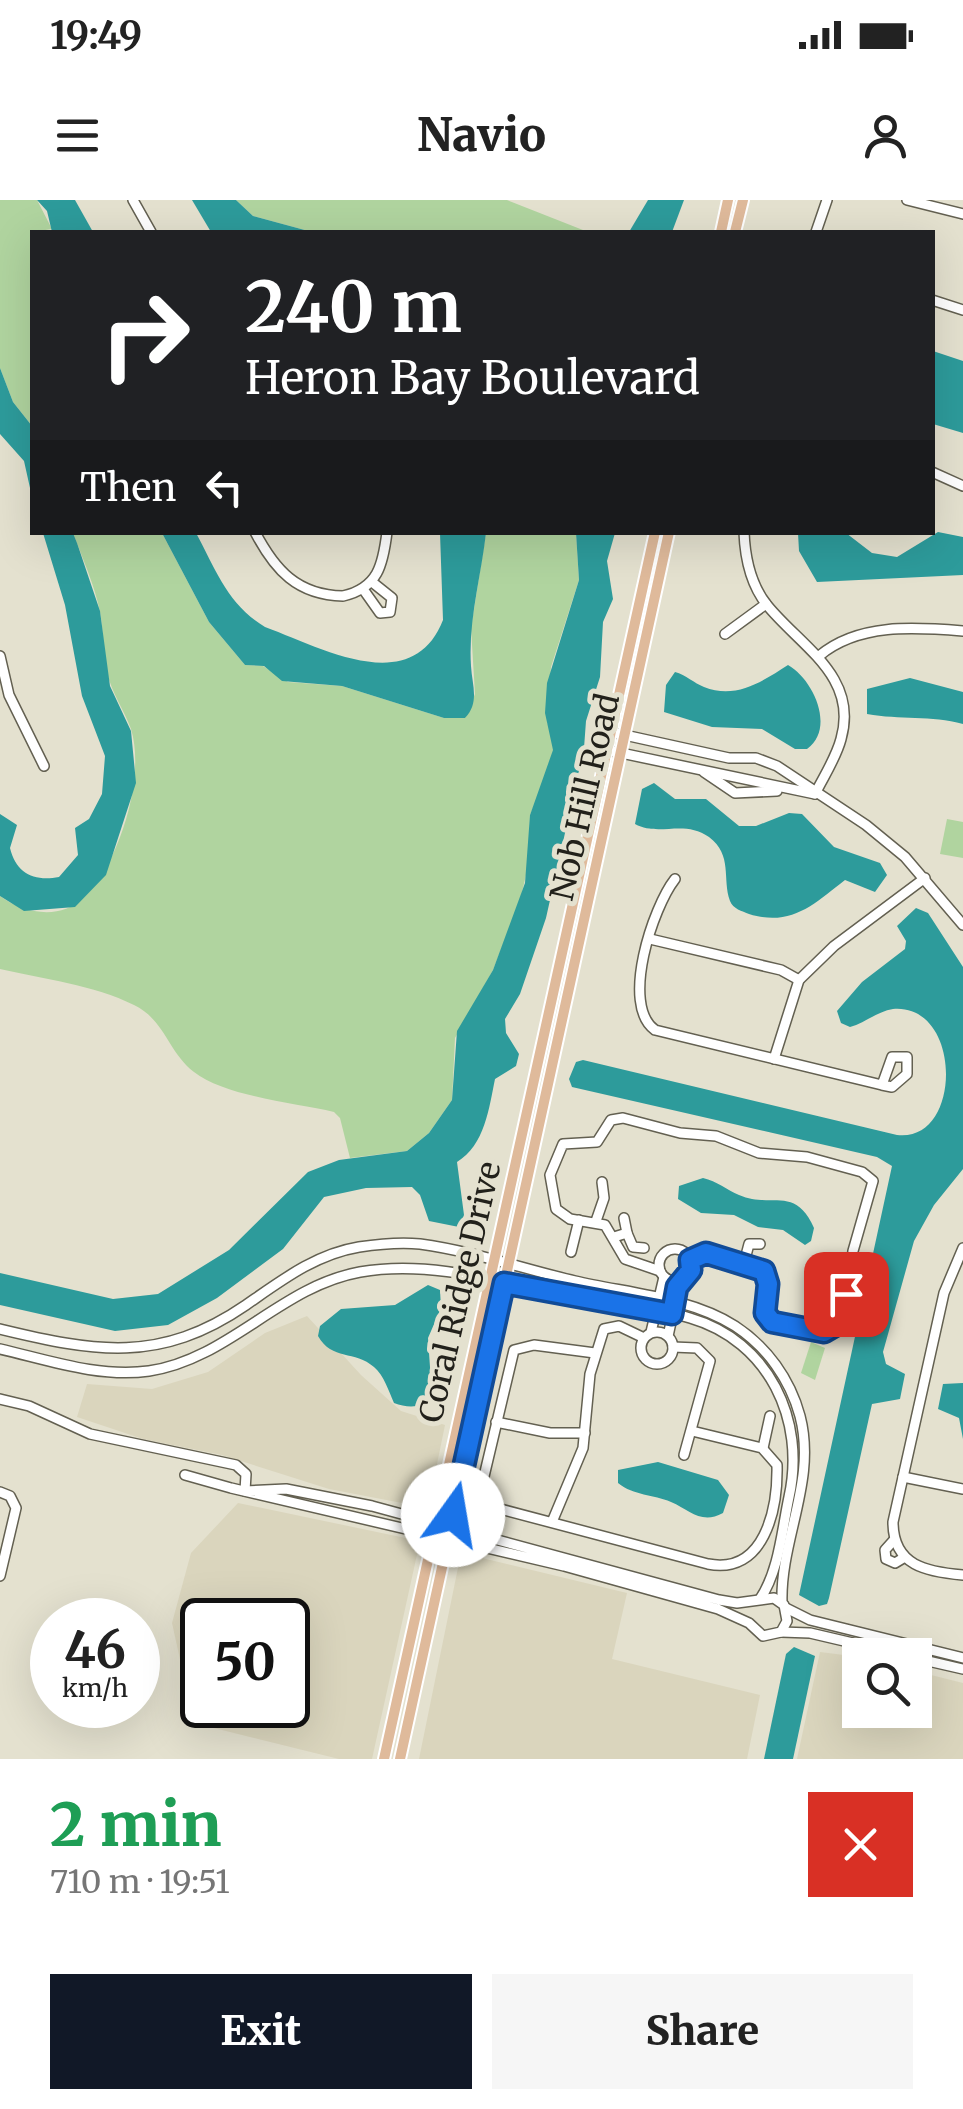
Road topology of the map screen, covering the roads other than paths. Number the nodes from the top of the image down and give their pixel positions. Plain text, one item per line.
1 (134, 200) edge
2 (728, 200) edge
3 (742, 200) edge
4 (827, 200) edge
5 (906, 200) edge
6 (963, 214) edge
7 (150, 230) edge
8 (721, 230) edge
9 (736, 230) edge
10 (817, 230) edge
11 (935, 301) edge
12 (963, 310) edge
13 (935, 473) edge
14 (963, 486) edge
15 (257, 535) edge
16 (387, 535) edge
17 (654, 535) edge
18 (668, 535) edge
19 (744, 535) edge
20 (766, 604) junction
21 (963, 632) edge
22 (725, 634) dead end
23 (0, 656) edge
24 (819, 656) junction
25 (610, 732) junction
26 (624, 736) junction
27 (606, 750) junction
28 (620, 753) junction
29 (706, 754) junction
30 (762, 760) junction
31 (44, 766) dead end
32 (702, 770) junction
33 (757, 782) junction
34 (795, 792) junction
35 (815, 794) junction
36 (925, 878) junction
37 (676, 879) dead end
38 (963, 925) edge
39 (650, 939) junction
40 (799, 980) junction
41 (774, 1059) junction
42 (536, 1071) joint
43 (550, 1074) joint
44 (882, 1085) dead end
45 (602, 1182) dead end
46 (624, 1218) dead end
47 (578, 1220) junction
48 (596, 1221) junction
49 (627, 1233) junction
50 (614, 1236) junction
51 (760, 1244) dead end
52 (644, 1248) dead end
53 (963, 1248) edge
54 (570, 1252) dead end
55 (492, 1260) junction
56 (690, 1260) junction
57 (744, 1263) junction
58 (508, 1264) junction
59 (662, 1274) junction
60 (488, 1279) junction
61 (681, 1280) junction
62 (504, 1283) junction
63 (660, 1305) junction
64 (673, 1308) junction
65 (0, 1329) edge
66 (647, 1335) junction
67 (671, 1342) junction
68 (0, 1348) edge
69 (595, 1354) junction
70 (0, 1399) edge
71 (770, 1416) dead end
72 (496, 1422) junction
73 (692, 1431) junction
74 (585, 1433) junction
75 (763, 1448) junction
76 (684, 1455) dead end
77 (185, 1475) dead end
78 (903, 1476) junction
79 (963, 1489) edge
80 (245, 1490) junction
81 (0, 1492) edge
82 (435, 1522) junction
83 (552, 1522) junction
84 (450, 1527) junction
85 (432, 1536) junction
86 (447, 1540) junction
87 (894, 1540) junction
88 (902, 1554) junction
89 (963, 1575) edge
90 (0, 1576) edge
91 (758, 1600) junction
92 (784, 1606) junction
93 (750, 1623) junction
94 (781, 1632) junction
95 (842, 1640) edge
96 (963, 1658) edge
97 (932, 1662) edge
98 (963, 1669) edge
99 (384, 1759) edge
100 (400, 1759) edge

1 - 7 street
2 - 8 main road
3 - 9 main road
4 - 10 street
5 - 6 street
11 - 12 street
13 - 14 street
15 - 16 street
17 - 25 main road, Nob Hill Road
18 - 26 main road, Nob Hill Road
19 - 20 street
20 - 22 street
20 - 24 street
21 - 24 street
23 - 31 street
24 - 35 street
25 - 26 street
25 - 27 main road, Nob Hill Road
26 - 28 main road, Nob Hill Road
26 - 29 street
27 - 28 street
27 - 42 main road, Nob Hill Road
28 - 32 street
28 - 43 main road, Nob Hill Road
29 - 30 street
29 - 32 street
30 - 33 street
30 - 35 street
32 - 33 street
32 - 34 street
33 - 34 street
34 - 35 street
35 - 36 street
36 - 38 street
36 - 40 street
37 - 39 street
39 - 40 street
39 - 41 street
40 - 41 street
41 - 44 street
42 - 55 main road, Coral Ridge Drive
43 - 58 main road, Coral Ridge Drive
45 - 48 street
46 - 49 street
47 - 48 street
47 - 54 street
47 - 57 street
48 - 50 street
49 - 50 street
49 - 52 street
50 - 59 street
51 - 57 street
53 - 78 street
55 - 58 street
55 - 60 main road, Coral Ridge Drive
55 - 65 street
56 - 57 street
56 - 59 street
56 - 61 street
58 - 62 main road, Coral Ridge Drive
58 - 63 street
59 - 61 street
59 - 63 street
60 - 62 street
60 - 68 street
60 - 82 main road, Coral Ridge Drive
61 - 64 street
62 - 63 street
62 - 84 main road, Coral Ridge Drive
63 - 64 street
63 - 66 street
64 - 67 street
64 - 91 street
64 - 92 street
66 - 67 street
66 - 67 street
66 - 69 street
67 - 73 street
69 - 72 street
69 - 74 street
70 - 80 street
71 - 75 street
72 - 74 street
72 - 83 street
73 - 75 street
73 - 76 street
74 - 83 street
75 - 83 street
77 - 80 street
78 - 79 street
78 - 87 street
80 - 82 street
80 - 85 street
81 - 90 street
82 - 84 street
82 - 85 main road, Coral Ridge Drive
84 - 86 main road, Coral Ridge Drive
84 - 91 street
85 - 86 street
85 - 99 main road, Coral Ridge Drive
86 - 93 street
86 - 100 main road, Coral Ridge Drive
87 - 88 street
87 - 88 street
88 - 89 street
91 - 92 street
91 - 93 street
92 - 94 street
92 - 96 street
93 - 94 street
94 - 95 street
97 - 98 street

